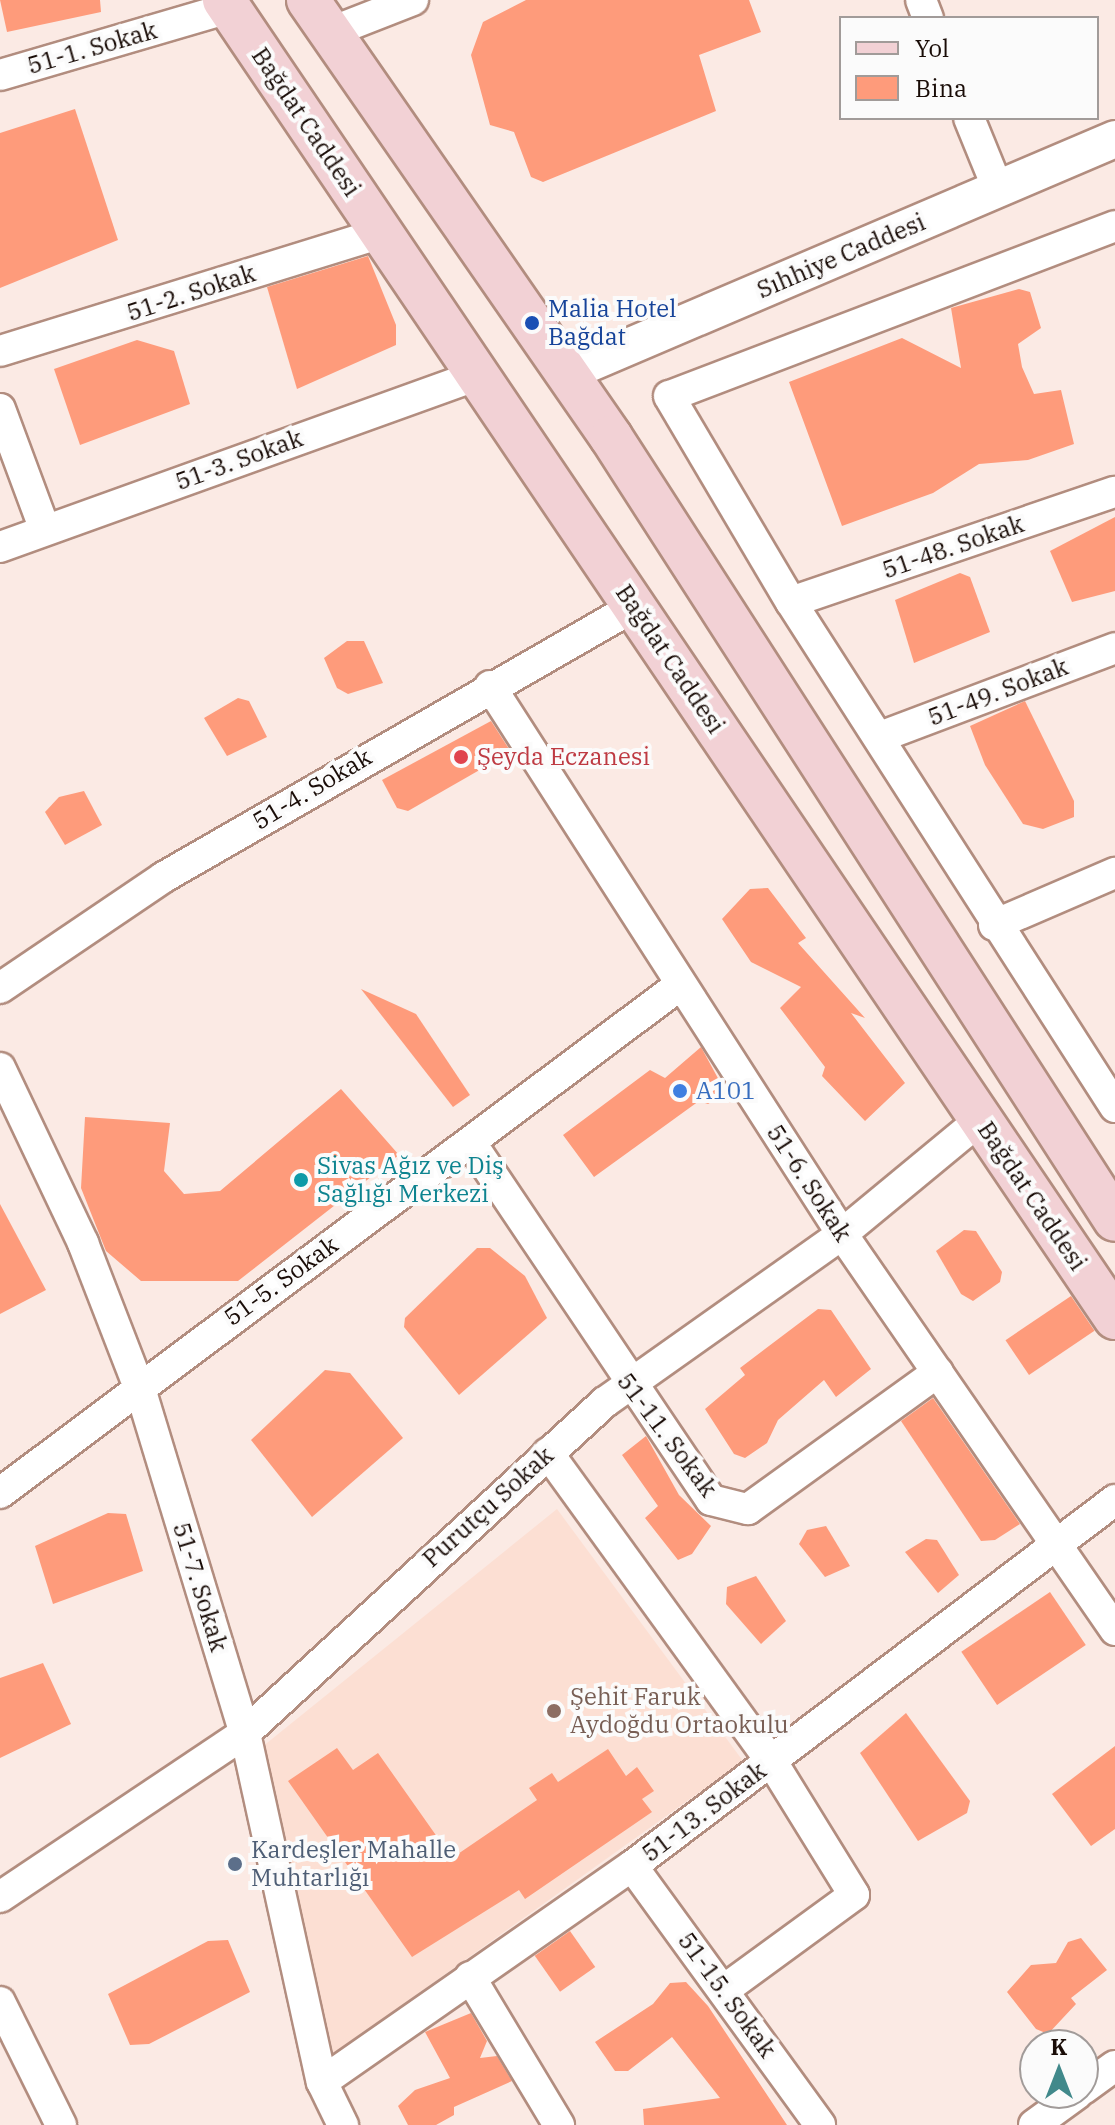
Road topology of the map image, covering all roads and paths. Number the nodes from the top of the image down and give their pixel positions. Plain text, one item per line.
1 (413, 0) edge
2 (227, 4) edge
3 (320, 16) edge
4 (0, 75) edge
5 (970, 120) edge
6 (1115, 139) edge
7 (998, 189) junction
8 (1115, 226) edge
9 (381, 233) junction
10 (0, 351) edge
11 (567, 373) junction
12 (478, 375) junction
13 (0, 409) edge
14 (1115, 492) edge
15 (45, 530) junction
16 (0, 547) edge
17 (791, 602) junction
18 (635, 606) junction
19 (1115, 648) edge
20 (490, 686) junction
21 (880, 737) junction
22 (1115, 873) edge
23 (994, 925) junction
24 (680, 985) junction
25 (0, 988) edge
26 (0, 1068) edge
27 (1115, 1107) edge
28 (981, 1119) junction
29 (471, 1143) junction
30 (1115, 1220) edge
31 (842, 1234) junction
32 (1115, 1318) edge
33 (938, 1372) junction
34 (137, 1384) junction
35 (628, 1386) junction
36 (548, 1453) junction
37 (0, 1493) edge
38 (1115, 1500) edge
39 (1057, 1542) junction
40 (1115, 1630) edge
41 (245, 1733) junction
42 (772, 1762) junction
43 (632, 1866) junction
44 (0, 1897) edge
45 (470, 1977) junction
46 (725, 1989) junction
47 (0, 2002) edge
48 (322, 2082) junction
49 (1056, 2109) edge
50 (61, 2125) edge
51 (343, 2125) edge
52 (559, 2125) edge
53 (820, 2125) edge
54 (1034, 2125) edge

1 - 3 street
2 - 4 street, 51-1. Sokak
2 - 9 main road, Bağdat Caddesi
3 - 11 main road
5 - 7 street
6 - 7 street, Sıhhiye Caddesi
7 - 11 street, Sıhhiye Caddesi
8 - 17 street
9 - 10 street, 51-2. Sokak
9 - 12 main road, Bağdat Caddesi
11 - 30 main road
12 - 15 street, 51-3. Sokak
12 - 18 main road, Bağdat Caddesi
13 - 15 street
14 - 17 street, 51-48. Sokak
15 - 16 street, 51-3. Sokak
17 - 21 street
18 - 20 street, 51-4. Sokak
18 - 28 main road, Bağdat Caddesi
19 - 21 street, 51-49. Sokak
20 - 24 street, 51-6. Sokak
20 - 25 street, 51-4. Sokak
21 - 23 street
22 - 23 street
23 - 27 street
24 - 29 street, 51-5. Sokak
24 - 31 street, 51-6. Sokak
26 - 34 street, 51-7. Sokak
28 - 31 street, Purutçu Sokak
28 - 32 main road, Bağdat Caddesi
29 - 34 street, 51-5. Sokak
29 - 35 street, 51-11. Sokak
31 - 33 street, 51-6. Sokak
31 - 35 street, Purutçu Sokak
33 - 35 street, 51-11. Sokak
33 - 39 street, 51-6. Sokak
34 - 37 street, 51-5. Sokak
34 - 41 street, 51-7. Sokak
35 - 36 street, Purutçu Sokak
36 - 41 street, Purutçu Sokak
36 - 42 street
38 - 39 street, 51-13. Sokak
39 - 40 street, 51-6. Sokak
39 - 42 street, 51-13. Sokak
41 - 44 street, Purutçu Sokak
41 - 48 street, 51-7. Sokak
42 - 43 street, 51-13. Sokak
42 - 46 street
43 - 45 street, 51-13. Sokak
43 - 46 street, 51-15. Sokak
45 - 48 street, 51-13. Sokak
45 - 52 street
46 - 53 street, 51-15. Sokak
47 - 50 street
48 - 51 street, 51-7. Sokak
49 - 54 street

